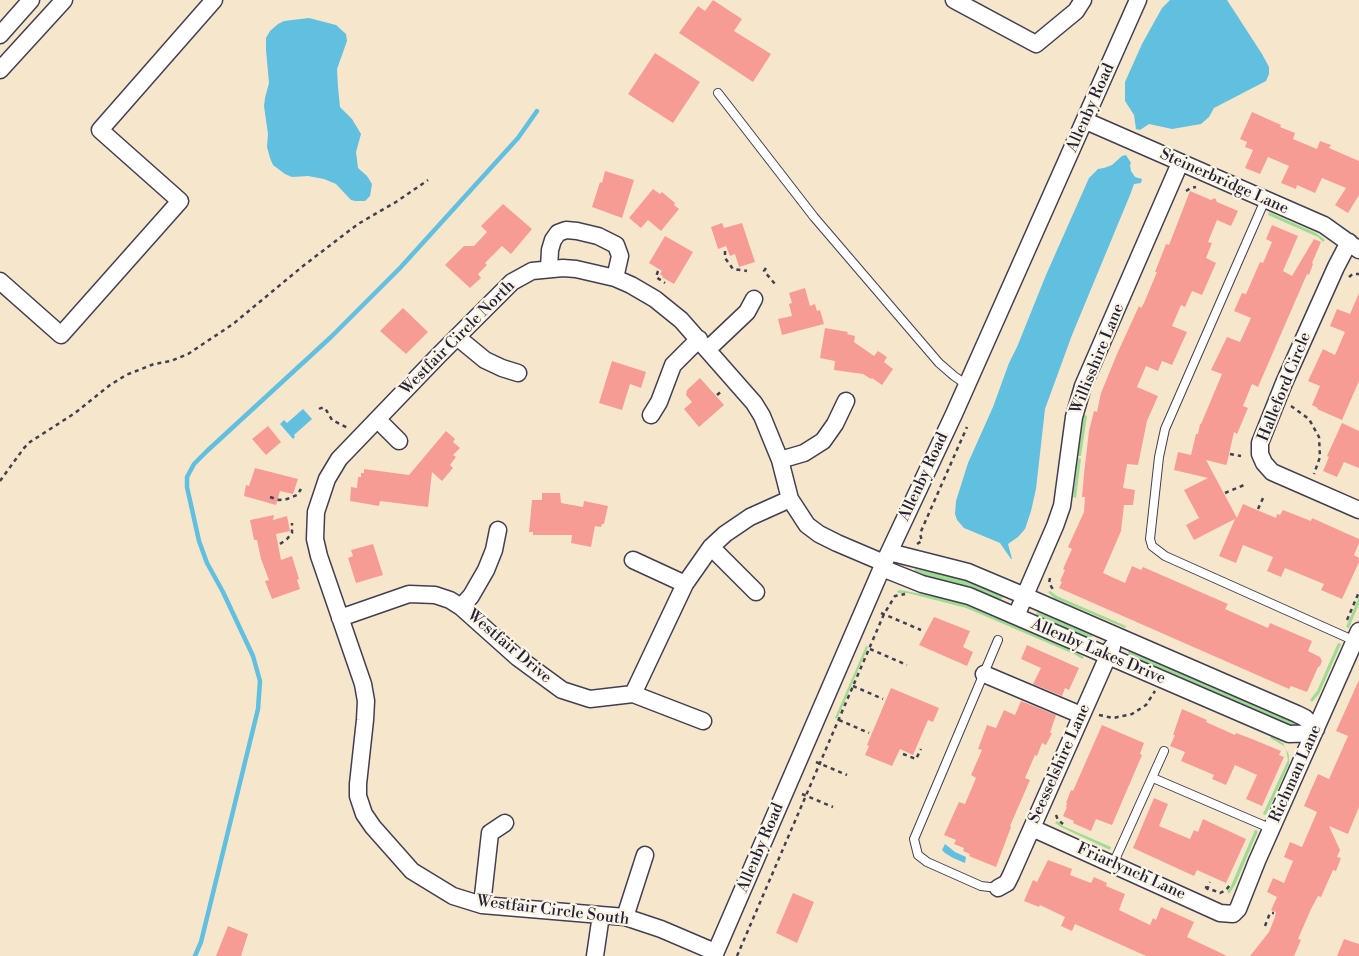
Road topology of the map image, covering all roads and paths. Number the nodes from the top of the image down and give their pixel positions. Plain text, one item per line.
1 (31, 0) edge
2 (64, 0) edge
3 (214, 0) edge
4 (954, 0) edge
5 (1083, 0) edge
6 (1138, 0) edge
7 (0, 35) edge
8 (0, 70) edge
9 (718, 93) dead end
10 (1086, 121) junction
11 (1180, 163) junction
12 (428, 180) dead end
13 (1188, 184) dead end
14 (1199, 187) dead end
15 (1190, 188) junction
16 (1184, 193) dead end
17 (1265, 200) junction
18 (1354, 246) edge
19 (725, 251) dead end
20 (549, 268) junction
21 (766, 268) dead end
22 (1354, 269) dead end
23 (658, 271) dead end
24 (747, 271) dead end
25 (1355, 274) dead end
26 (615, 278) junction
27 (0, 281) edge
28 (665, 283) dead end
29 (775, 284) dead end
30 (754, 300) dead end
31 (457, 337) junction
32 (704, 344) junction
33 (518, 373) dead end
34 (967, 384) junction
35 (846, 401) dead end
36 (1291, 406) dead end
37 (319, 409) dead end
38 (651, 415) dead end
39 (378, 420) junction
40 (348, 428) dead end
41 (399, 440) dead end
42 (1230, 454) dead end
43 (1241, 456) dead end
44 (780, 460) junction
45 (1312, 477) dead end
46 (0, 481) edge
47 (1244, 485) dead end
48 (301, 488) dead end
49 (1225, 493) dead end
50 (1264, 496) dead end
51 (270, 497) dead end
52 (790, 499) junction
53 (1258, 509) dead end
54 (1359, 510) edge
55 (292, 523) dead end
56 (498, 530) dead end
57 (280, 544) dead end
58 (711, 547) junction
59 (633, 560) dead end
60 (885, 561) junction
61 (1050, 577) dead end
62 (685, 584) junction
63 (756, 592) dead end
64 (893, 592) dead end
65 (1359, 592) edge
66 (905, 594) dead end
67 (895, 596) junction
68 (1025, 596) junction
69 (1060, 596) dead end
70 (461, 608) junction
71 (883, 614) junction
72 (1016, 616) junction
73 (340, 618) junction
74 (921, 630) dead end
75 (1117, 635) junction
76 (1351, 635) edge
77 (998, 640) dead end
78 (870, 649) junction
79 (1108, 656) junction
80 (908, 665) dead end
81 (984, 674) junction
82 (853, 686) junction
83 (1155, 691) dead end
84 (633, 694) junction
85 (883, 699) dead end
86 (1098, 714) dead end
87 (1081, 715) junction
88 (703, 720) dead end
89 (838, 720) junction
90 (1315, 731) junction
91 (869, 733) dead end
92 (921, 749) dead end
93 (1164, 751) dead end
94 (903, 754) dead end
95 (816, 762) dead end
96 (820, 764) junction
97 (848, 775) dead end
98 (1153, 778) junction
99 (802, 794) dead end
100 (806, 796) junction
101 (833, 807) dead end
102 (505, 823) dead end
103 (1032, 828) junction
104 (1272, 829) junction
105 (645, 855) dead end
106 (1113, 864) junction
107 (1210, 882) dead end
108 (998, 888) joint
109 (1224, 892) dead end
110 (1205, 893) dead end
111 (1226, 895) dead end
112 (482, 905) junction
113 (1274, 913) dead end
114 (1230, 914) joint
115 (601, 915) junction
116 (625, 917) junction
117 (1265, 926) dead end
118 (715, 954) edge
119 (596, 956) edge
120 (737, 956) edge

1 - 7 street
2 - 8 street
3 - 27 street
4 - 5 street
6 - 10 street, Allenby Road
9 - 34 lane
10 - 11 street, Steinerbridge Lane
10 - 34 street, Allenby Road
11 - 17 street, Steinerbridge Lane
11 - 68 street, Willisshire Lane
12 - 46 path
13 - 15 path
14 - 15 path
15 - 16 path
17 - 18 street, Steinerbridge Lane
17 - 76 lane
18 - 54 street, Halleford Circle
19 - 24 path
20 - 26 street, Westfair Circle North
20 - 26 street
20 - 31 street, Westfair Circle North
21 - 29 path
22 - 25 path
23 - 28 path
26 - 32 street, Westfair Circle North
30 - 32 street
31 - 33 street
31 - 39 street, Westfair Circle North
32 - 38 street
32 - 44 street, Westfair Circle North
34 - 60 street, Allenby Road
35 - 44 street
36 - 45 path
37 - 40 path
39 - 41 street
39 - 73 street, Westfair Circle South
42 - 43 path
44 - 52 street, Westfair Circle North
47 - 49 path
48 - 51 path
50 - 53 path
52 - 58 street
52 - 60 street, Westfair Circle North
55 - 57 path
56 - 70 street
58 - 62 street
58 - 63 street
59 - 62 street
60 - 68 street, Allenby Lakes Drive
60 - 72 street, Allenby Lakes Drive
60 - 118 street, Allenby Road
61 - 69 path
62 - 84 street
64 - 67 path
65 - 76 path
66 - 67 path
67 - 71 path
68 - 72 street, Willisshire Lane
68 - 75 street, Allenby Lakes Drive
70 - 73 street, Westfair Drive
70 - 84 street, Westfair Drive
71 - 74 path
71 - 78 path
72 - 79 street, Allenby Lakes Drive
73 - 112 street, Westfair Circle South
75 - 79 street, Seesselshire Lane
75 - 90 street, Allenby Lakes Drive
76 - 90 street, Richman Lane
77 - 81 lane
78 - 80 path
78 - 82 path
79 - 87 street, Seesselshire Lane
79 - 90 street, Allenby Lakes Drive
81 - 87 street
81 - 108 lane
82 - 85 path
82 - 89 path
83 - 86 path
84 - 88 street
87 - 103 street, Seesselshire Lane
89 - 91 path
89 - 96 path
90 - 104 street, Richman Lane
92 - 94 path
93 - 98 lane
95 - 96 path
96 - 97 path
96 - 100 path
98 - 104 lane
98 - 106 lane
99 - 100 path
100 - 101 path
100 - 120 path
102 - 112 street
103 - 106 street, Friarlynch Lane
103 - 108 street, Seesselshire Lane
104 - 114 street, Richman Lane
105 - 116 street
106 - 114 street, Friarlynch Lane
107 - 110 path
109 - 111 path
112 - 115 street, Westfair Circle South
113 - 117 path
115 - 116 street, Westfair Circle South
115 - 119 street
116 - 118 street, Westfair Circle South

